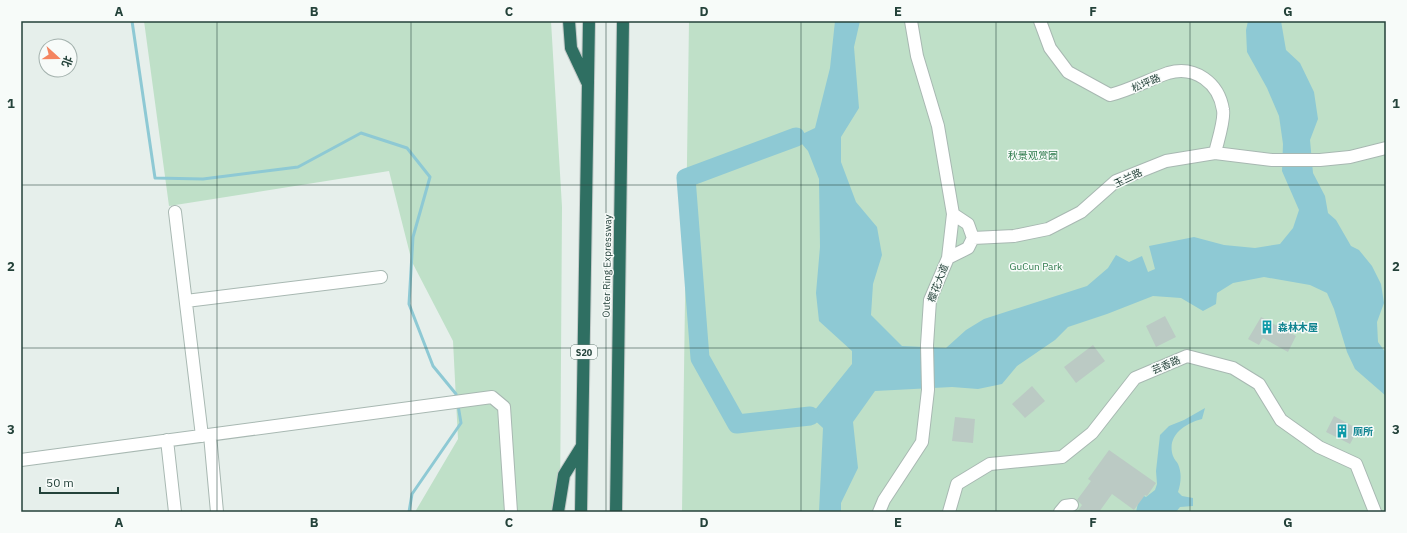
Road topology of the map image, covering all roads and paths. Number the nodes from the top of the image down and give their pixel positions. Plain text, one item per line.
1 (569, 21) edge
2 (589, 21) edge
3 (623, 21) edge
4 (911, 21) edge
5 (1040, 21) edge
6 (588, 84) junction
7 (1386, 148) edge
8 (1215, 153) junction
9 (175, 212) dead end
10 (953, 214) junction
11 (973, 238) junction
12 (948, 258) junction
13 (381, 277) dead end
14 (186, 301) junction
15 (206, 435) junction
16 (170, 440) junction
17 (582, 445) junction
18 (21, 460) edge
19 (1072, 504) dead end
20 (175, 512) edge
21 (217, 512) edge
22 (511, 512) edge
23 (558, 512) edge
24 (582, 512) edge
25 (616, 512) edge
26 (879, 512) edge
27 (949, 512) edge
28 (1060, 512) edge
29 (1375, 512) edge

1 - 6 highway
2 - 6 highway, S20
3 - 25 highway, Outer Ring Expressway
4 - 10 street
5 - 8 street, 松坪路
6 - 17 highway, S20
7 - 8 street, 玉兰路
8 - 11 street, 玉兰路
9 - 14 street
10 - 11 street
10 - 12 street
11 - 12 street, 樱花大道
12 - 26 street, 樱花大道
13 - 14 street
14 - 15 street
15 - 16 street
15 - 21 street
15 - 22 street
16 - 18 street
16 - 20 street
17 - 23 highway
17 - 24 highway, S20
19 - 28 street
27 - 29 street, 芸香路

